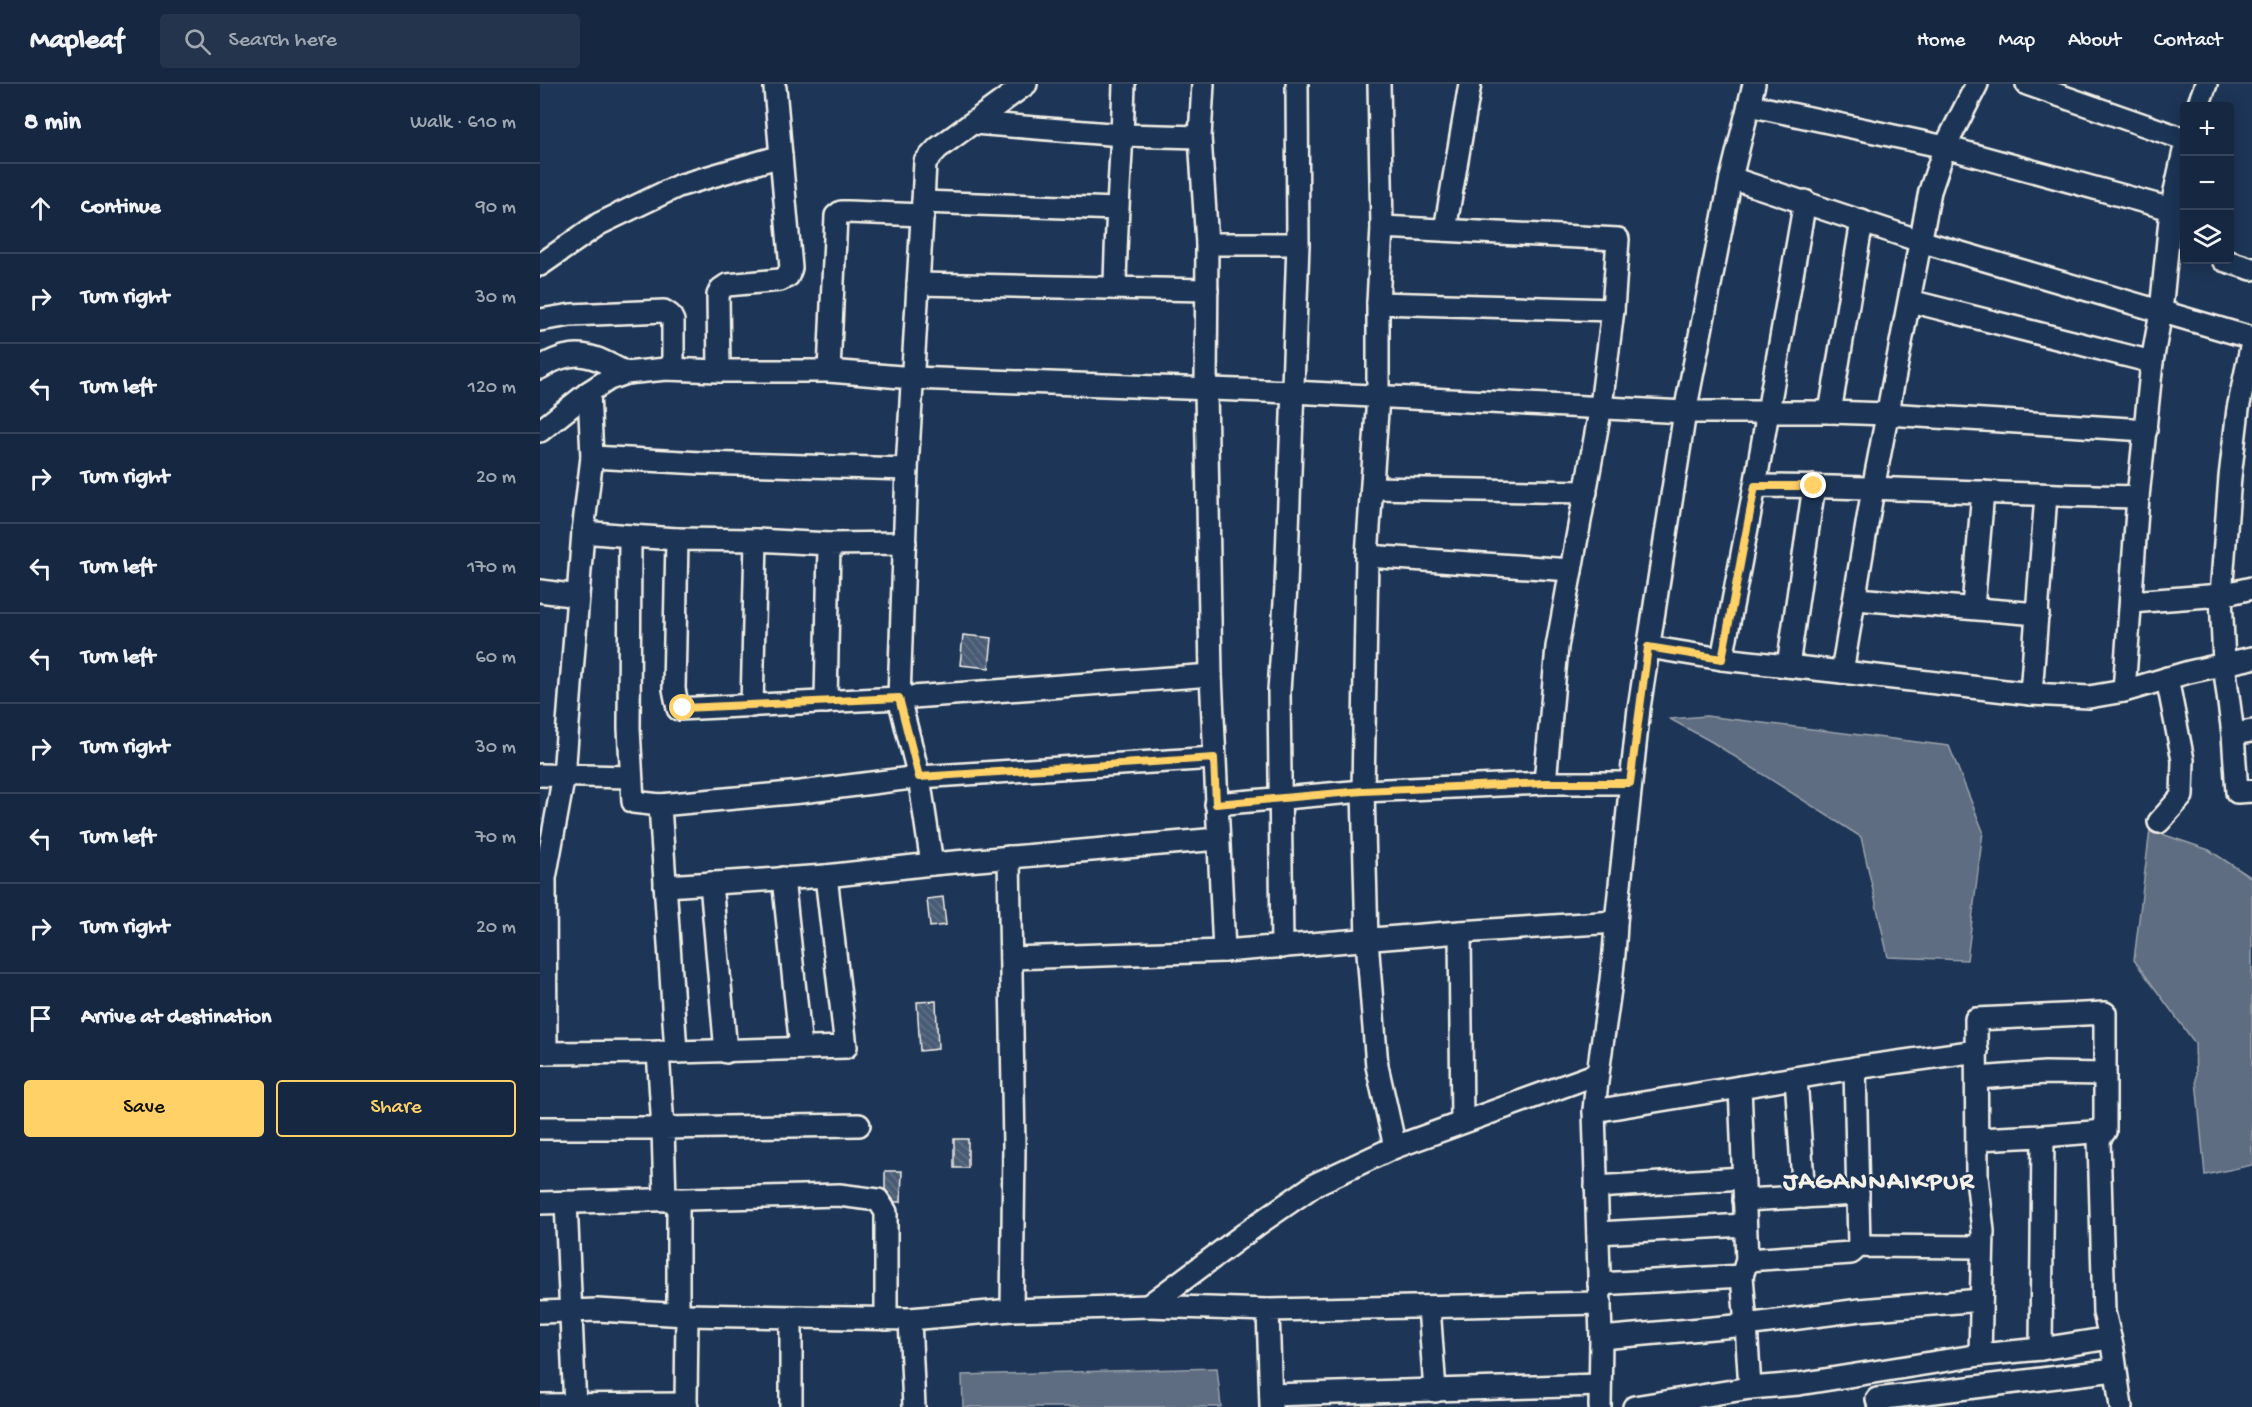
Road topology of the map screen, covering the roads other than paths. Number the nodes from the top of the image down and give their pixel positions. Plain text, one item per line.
1 (1026, 84) edge
2 (1124, 84) edge
3 (1203, 84) edge
4 (1297, 84) edge
5 (1379, 84) edge
6 (1470, 84) edge
7 (1977, 84) edge
8 (2027, 84) edge
9 (2206, 84) edge
10 (775, 88) dead end
11 (1752, 90) edge
12 (2199, 102) edge
13 (974, 123) junction
14 (1122, 135) junction
15 (1200, 137) junction
16 (2180, 138) edge
17 (1945, 147) junction
18 (781, 156) junction
19 (2183, 156) edge
20 (1731, 178) junction
21 (1805, 201) junction
22 (923, 208) junction
23 (1117, 208) junction
24 (2171, 209) junction
25 (1862, 221) junction
26 (1382, 227) junction
27 (1445, 230) junction
28 (1920, 241) junction
29 (1208, 244) junction
30 (1298, 244) junction
31 (2177, 245) edge
32 (2234, 263) edge
33 (540, 265) edge
34 (2252, 269) edge
35 (918, 284) junction
36 (1115, 288) junction
37 (1208, 290) junction
38 (1910, 302) junction
39 (1378, 303) junction
40 (1613, 310) junction
41 (2161, 312) junction
42 (540, 320) edge
43 (2252, 338) edge
44 (2252, 344) edge
45 (2152, 362) junction
46 (540, 368) edge
47 (673, 369) junction
48 (829, 370) junction
49 (719, 371) junction
50 (626, 374) junction
51 (913, 378) junction
52 (1206, 389) junction
53 (589, 392) junction
54 (1292, 392) junction
55 (1378, 397) junction
56 (1601, 406) junction
57 (1684, 412) junction
58 (1769, 412) junction
59 (1830, 412) junction
60 (1887, 414) junction
61 (2146, 430) junction
62 (540, 431) edge
63 (592, 457) junction
64 (907, 469) junction
65 (1755, 486) junction
66 (1814, 486) junction
67 (1372, 488) junction
68 (1873, 489) junction
69 (1586, 492) junction
70 (1983, 492) junction
71 (2046, 495) junction
72 (2138, 497) junction
73 (583, 532) junction
74 (630, 536) junction
75 (677, 539) junction
76 (756, 540) junction
77 (905, 543) junction
78 (829, 544) junction
79 (1367, 556) junction
80 (1571, 570) junction
81 (2252, 588) edge
82 (540, 591) edge
83 (2221, 595) junction
84 (578, 596) junction
85 (1856, 598) junction
86 (2131, 602) junction
87 (1973, 607) junction
88 (2038, 614) junction
89 (1648, 647) junction
90 (2252, 658) edge
91 (1722, 659) junction
92 (2224, 664) junction
93 (1788, 666) junction
94 (1842, 672) junction
95 (1211, 675) junction
96 (2167, 678) junction
97 (2124, 691) junction
98 (2031, 694) junction
99 (899, 698) junction
100 (826, 702) junction
101 (752, 706) junction
102 (2242, 733) edge
103 (1214, 758) junction
104 (540, 775) edge
105 (564, 775) junction
106 (630, 777) junction
107 (919, 777) junction
108 (1545, 783) junction
109 (1630, 783) junction
110 (1363, 791) junction
111 (2252, 791) edge
112 (1279, 799) junction
113 (1216, 804) junction
114 (660, 805) junction
115 (2159, 822) dead end
116 (1218, 839) junction
117 (1009, 856) junction
118 (932, 864) junction
119 (826, 876) junction
120 (783, 878) junction
121 (711, 884) junction
122 (664, 886) junction
123 (1616, 922) junction
124 (1460, 932) junction
125 (1367, 940) junction
126 (1282, 947) junction
127 (1224, 951) junction
128 (1011, 958) junction
129 (801, 1048) junction
130 (1977, 1051) junction
131 (667, 1052) junction
132 (726, 1052) junction
133 (543, 1053) edge
134 (1855, 1068) junction
135 (1597, 1074) junction
136 (2105, 1074) junction
137 (1796, 1078) junction
138 (1977, 1078) junction
139 (1740, 1087) junction
140 (1594, 1111) junction
141 (1462, 1122) junction
142 (859, 1125) dead end
143 (540, 1128) edge
144 (663, 1128) junction
145 (2105, 1131) junction
146 (2043, 1136) junction
147 (1978, 1139) junction
148 (1395, 1147) junction
149 (1743, 1178) junction
150 (1596, 1187) junction
151 (1858, 1194) junction
152 (1804, 1197) junction
153 (672, 1200) junction
154 (1744, 1200) junction
155 (540, 1203) edge
156 (566, 1203) junction
157 (1745, 1225) junction
158 (1598, 1233) junction
159 (1859, 1246) junction
160 (1982, 1247) junction
161 (1745, 1268) junction
162 (1600, 1293) junction
163 (1982, 1300) junction
164 (1148, 1306) junction
165 (1429, 1307) junction
166 (1012, 1310) junction
167 (1268, 1310) junction
168 (572, 1311) junction
169 (540, 1312) edge
170 (682, 1315) junction
171 (791, 1317) junction
172 (886, 1318) junction
173 (910, 1319) junction
174 (1746, 1325) junction
175 (1601, 1338) junction
176 (2110, 1338) junction
177 (2041, 1349) junction
178 (1980, 1355) junction
179 (2115, 1370) junction
180 (1600, 1385) junction
181 (1750, 1388) junction
182 (1446, 1396) edge
183 (1271, 1401) edge
184 (540, 1405) edge
185 (686, 1405) edge
186 (575, 1406) edge
187 (791, 1407) edge
188 (914, 1407) edge
189 (1600, 1407) edge
190 (1634, 1407) edge
191 (1879, 1407) edge
192 (2121, 1407) edge

1 - 13 street
2 - 14 street
3 - 15 street
4 - 30 street
5 - 26 street
6 - 27 street
7 - 17 street
8 - 16 street
9 - 12 street
10 - 18 street
11 - 17 street
11 - 20 street
13 - 14 street
13 - 22 street
14 - 15 street
14 - 23 street
15 - 29 street
17 - 24 street
17 - 28 street
18 - 33 street
18 - 49 street
19 - 24 street
20 - 21 street
20 - 57 street
21 - 25 street
21 - 58 street
22 - 23 street
22 - 35 street
22 - 48 street
23 - 36 street
24 - 31 street
25 - 28 street
25 - 59 street
26 - 27 street
26 - 39 street
27 - 40 street
28 - 38 street
28 - 41 street
29 - 30 street
29 - 37 street
30 - 54 street
31 - 41 street
32 - 34 street
35 - 36 street
35 - 51 street
36 - 37 street
37 - 52 street
38 - 45 street
38 - 60 street
39 - 40 street
39 - 55 street
40 - 56 street
41 - 43 street
41 - 45 street
42 - 47 street
44 - 83 street
45 - 61 street
46 - 50 street
47 - 49 street
47 - 50 street
48 - 49 street
48 - 51 street
50 - 53 street
51 - 52 street
51 - 64 street
52 - 54 street
52 - 95 street
53 - 62 street
53 - 63 street
54 - 55 street
54 - 112 street
55 - 56 street
55 - 67 street
56 - 57 street
56 - 69 street
57 - 58 street
57 - 89 street
58 - 59 street
58 - 65 street
59 - 60 street
60 - 61 street
60 - 68 street
61 - 72 street
63 - 64 street
63 - 73 street
64 - 77 street
65 - 66 street
65 - 91 street
66 - 68 street
66 - 93 street
67 - 69 street
67 - 79 street
68 - 70 street
68 - 85 street
69 - 80 street
70 - 71 street
70 - 87 street
71 - 72 street
71 - 88 street
72 - 86 street
73 - 74 street
73 - 84 street
74 - 75 street
74 - 106 street
75 - 76 street
75 - 101 street
76 - 78 street
76 - 101 street
77 - 78 street
77 - 99 street
78 - 100 street
79 - 80 street
79 - 110 street
80 - 108 street
81 - 83 street
82 - 84 street
83 - 86 street
83 - 92 street
84 - 105 street
85 - 87 street
85 - 94 street
86 - 97 street
87 - 88 street
88 - 98 street
89 - 91 street
89 - 109 street
90 - 92 street
91 - 93 street
92 - 96 street
92 - 102 street
93 - 94 street
94 - 98 street
95 - 99 street
95 - 103 street
96 - 97 street
96 - 115 street
97 - 98 street
99 - 100 street
99 - 107 street
100 - 101 street
102 - 111 street
103 - 107 street
103 - 113 street
104 - 105 street
105 - 106 street
105 - 133 street
106 - 114 street
107 - 114 street
107 - 118 street
108 - 109 street
108 - 110 street
109 - 123 street
110 - 112 street
110 - 125 street
112 - 113 street
112 - 126 street
113 - 116 street
114 - 122 street
116 - 117 street
116 - 127 street
117 - 118 street
117 - 128 street
118 - 119 street
119 - 120 street
119 - 129 street
120 - 121 street
120 - 129 street
121 - 122 street
121 - 132 street
122 - 131 street
123 - 124 street
123 - 135 street
124 - 125 street
124 - 141 street
125 - 126 street
125 - 148 street
126 - 127 street
127 - 128 street
128 - 166 street
129 - 132 street
130 - 134 street
130 - 136 street
130 - 138 street
131 - 132 street
131 - 133 street
131 - 144 street
134 - 137 street
134 - 151 street
135 - 140 street
135 - 141 street
136 - 138 street
136 - 145 street
137 - 139 street
137 - 152 street
138 - 147 street
139 - 140 street
139 - 149 street
140 - 150 street
141 - 148 street
142 - 144 street
143 - 144 street
144 - 153 street
145 - 146 street
145 - 176 street
146 - 147 street
146 - 177 street
147 - 160 street
148 - 164 street
149 - 150 street
149 - 154 street
150 - 158 street
151 - 152 street
151 - 159 street
152 - 154 street
153 - 156 street
153 - 170 street
153 - 172 street
154 - 157 street
155 - 156 street
156 - 168 street
157 - 158 street
157 - 161 street
158 - 162 street
159 - 160 street
159 - 161 street
160 - 163 street
161 - 162 street
161 - 174 street
162 - 165 street
162 - 175 street
163 - 174 street
163 - 178 street
164 - 166 street
164 - 167 street
165 - 167 street
165 - 182 street
166 - 173 street
167 - 183 street
168 - 169 street
168 - 170 street
168 - 186 street
170 - 171 street
170 - 185 street
171 - 172 street
171 - 187 street
172 - 173 street
173 - 188 street
174 - 175 street
174 - 181 street
175 - 180 street
176 - 177 street
176 - 179 street
177 - 178 street
178 - 181 street
179 - 191 street
179 - 192 street
180 - 182 street
180 - 189 street
181 - 190 street
182 - 183 street
184 - 186 street
185 - 186 street

